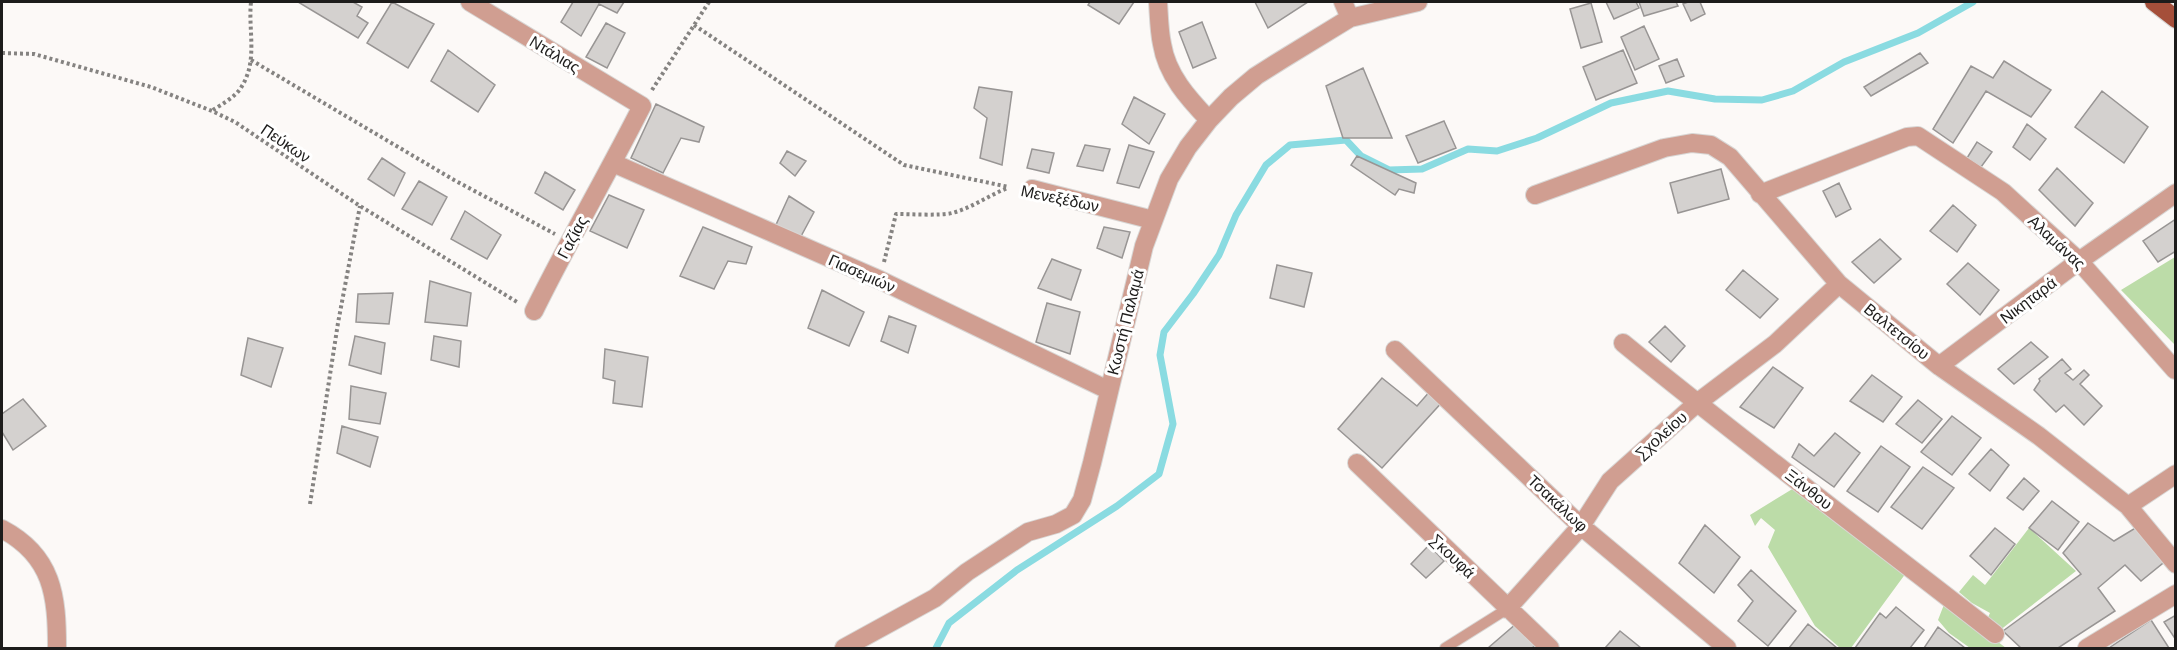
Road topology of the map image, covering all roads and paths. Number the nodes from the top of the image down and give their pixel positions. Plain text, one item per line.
1 (251, 2) edge
2 (470, 2) edge
3 (709, 2) edge
4 (1158, 2) edge
5 (1418, 2) edge
6 (2154, 2) edge
7 (1347, 10) edge
8 (2175, 19) edge
9 (694, 25) junction
10 (2, 53) edge
11 (251, 60) junction
12 (642, 106) junction
13 (212, 111) junction
14 (1209, 120) junction
15 (613, 163) junction
16 (1009, 187) junction
17 (1032, 189) joint
18 (2175, 193) edge
19 (1760, 194) junction
20 (1535, 195) dead end
21 (360, 207) junction
22 (1153, 220) junction
23 (568, 241) junction
24 (2079, 261) junction
25 (880, 280) junction
26 (1839, 284) junction
27 (534, 311) joint
28 (1623, 343) dead end
29 (1395, 350) dead end
30 (1939, 366) junction
31 (2175, 370) edge
32 (1108, 390) junction
33 (1696, 404) junction
34 (1357, 463) dead end
35 (2175, 474) edge
36 (310, 504) dead end
37 (2128, 506) junction
38 (1581, 526) junction
39 (2, 529) edge
40 (2175, 564) edge
41 (2175, 594) edge
42 (1507, 609) junction
43 (1995, 634) dead end
44 (57, 648) edge
45 (844, 648) edge
46 (1445, 648) edge
47 (1550, 648) edge
48 (1727, 648) edge
49 (2087, 648) edge

1 - 11 path
2 - 12 street, Ντάλιας
3 - 9 path
4 - 14 street
5 - 7 street, Κωστή Παλαμά
6 - 8 main road
7 - 14 street, Κωστή Παλαμά
9 - 12 path
9 - 16 path
10 - 13 path, Πεύκων
11 - 13 path
11 - 23 path
12 - 15 street, Γαζίας
13 - 21 path, Πεύκων
14 - 22 street, Κωστή Παλαμά
15 - 23 street, Γαζίας
15 - 25 street, Γιασεμιών
16 - 17 path, Μενεξέδων
16 - 25 path, Μενεξέδων
17 - 22 street, Μενεξέδων
18 - 24 street, Νικηταρά
19 - 20 street, Βαλτετσίου
19 - 24 street, Αλαμάνας
19 - 26 street, Βαλτετσίου
21 - 27 path, Πεύκων
21 - 36 path
22 - 32 street, Κωστή Παλαμά
23 - 27 street, Γαζίας
24 - 30 street, Νικηταρά
24 - 31 street, Αλαμάνας
25 - 32 street, Γιασεμιών
26 - 30 street, Βαλτετσίου
26 - 33 street, Σχολείου
28 - 33 street, Ξάνθου
29 - 38 street, Τσακάλωφ
30 - 37 street, Βαλτετσίου
32 - 45 street, Κωστή Παλαμά
33 - 38 street, Σχολείου
33 - 43 street, Ξάνθου
34 - 42 street, Σκουφά
35 - 37 street
37 - 40 street, Βαλτετσίου
38 - 42 street, Σχολείου
38 - 48 street, Τσακάλωφ
39 - 44 street
41 - 49 street
42 - 46 lane
42 - 47 street, Σκουφά

